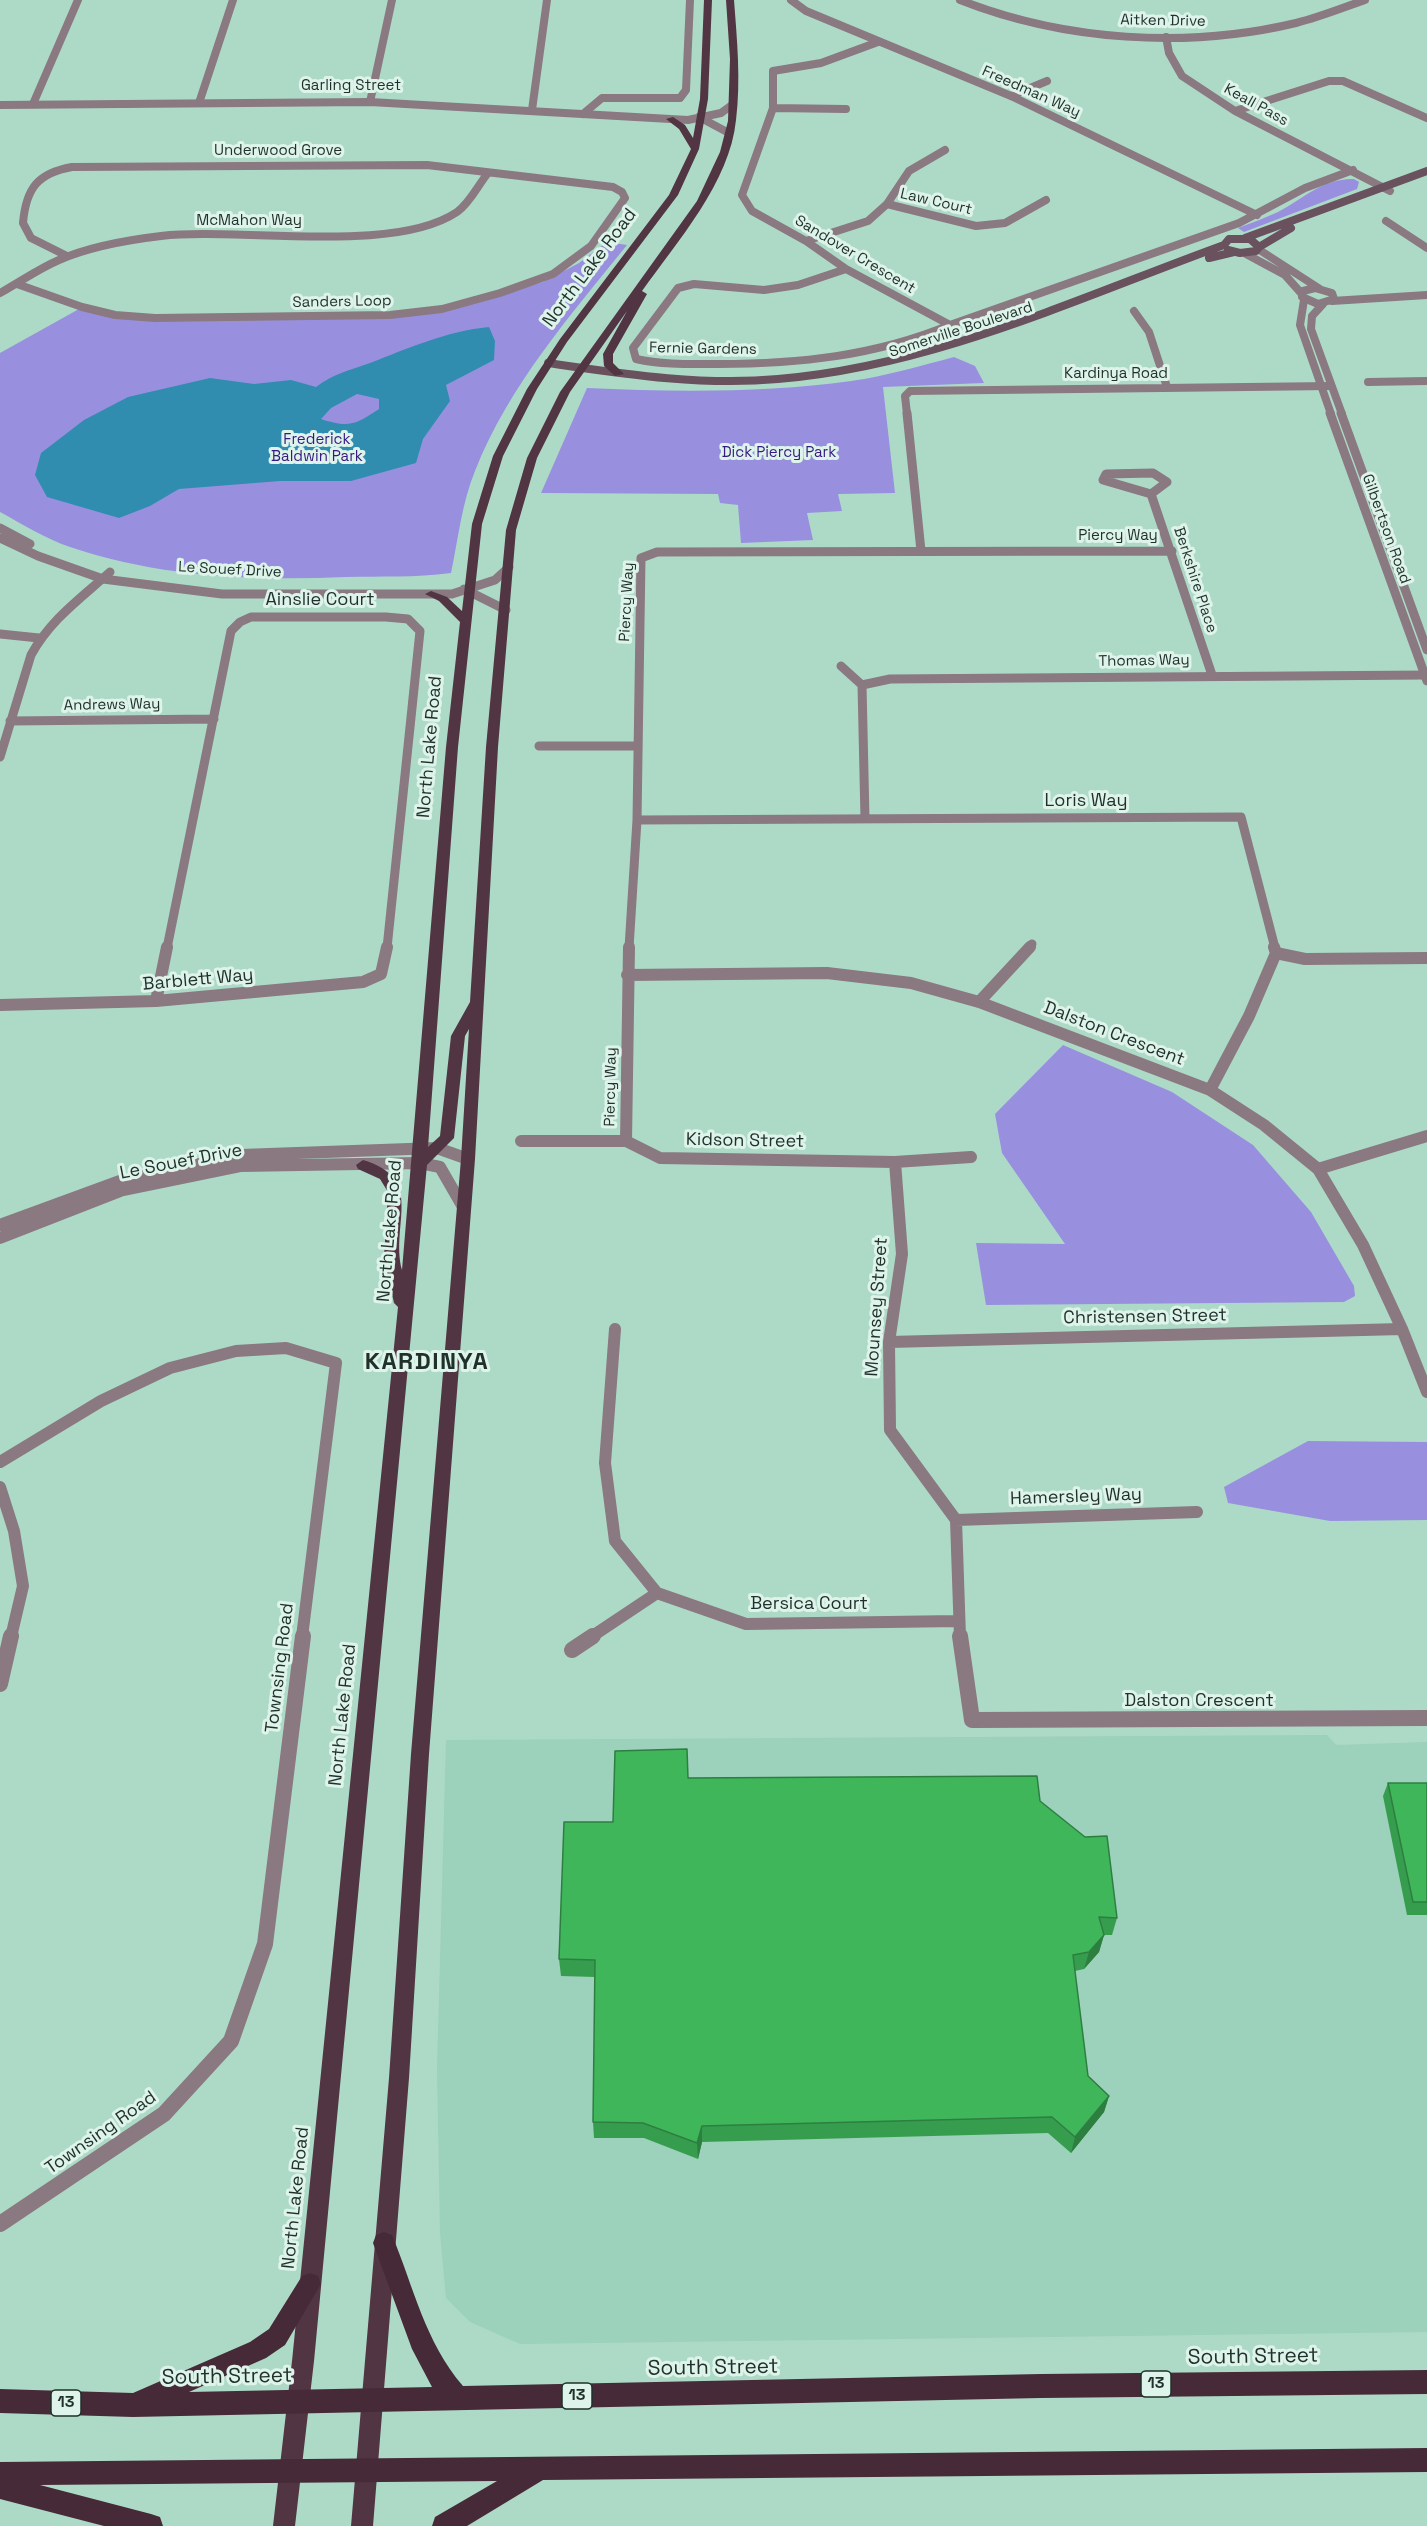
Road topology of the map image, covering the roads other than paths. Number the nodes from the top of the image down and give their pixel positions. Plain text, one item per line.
1 (78, 0) edge
2 (233, 0) edge
3 (392, 0) edge
4 (547, 0) edge
5 (690, 0) edge
6 (708, 0) edge
7 (730, 0) edge
8 (791, 0) edge
9 (960, 0) edge
10 (1365, 0) edge
11 (1166, 37) junction
12 (878, 42) junction
13 (1047, 81) dead end
14 (1011, 96) junction
15 (370, 100) junction
16 (199, 101) junction
17 (0, 103) edge
18 (34, 103) junction
19 (732, 105) junction
20 (532, 108) junction
21 (773, 108) junction
22 (846, 109) dead end
23 (1235, 111) junction
24 (584, 112) junction
25 (670, 118) junction
26 (701, 118) junction
27 (1427, 118) edge
28 (729, 133) junction
29 (695, 149) junction
30 (945, 150) dead end
31 (1427, 171) edge
32 (1355, 172) junction
33 (488, 173) junction
34 (1427, 177) edge
35 (1390, 188) junction
36 (622, 192) joint
37 (1046, 200) dead end
38 (887, 204) junction
39 (1257, 215) junction
40 (1386, 221) dead end
41 (1245, 238) junction
42 (806, 241) junction
43 (1224, 245) junction
44 (1258, 248) junction
45 (1427, 248) edge
46 (1234, 252) junction
47 (1246, 254) junction
48 (67, 256) junction
49 (846, 269) junction
50 (643, 282) junction
51 (17, 284) junction
52 (1320, 289) junction
53 (0, 293) edge
54 (1427, 295) edge
55 (1303, 296) junction
56 (1329, 299) junction
57 (1134, 311) dead end
58 (950, 326) junction
59 (546, 367) junction
60 (577, 371) junction
61 (619, 374) junction
62 (1427, 381) edge
63 (1368, 382) dead end
64 (1320, 386) junction
65 (1331, 386) junction
66 (1167, 387) junction
67 (1152, 494) junction
68 (0, 528) edge
69 (0, 538) edge
70 (921, 551) junction
71 (1172, 551) junction
72 (509, 567) junction
73 (101, 574) junction
74 (469, 590) junction
75 (431, 594) junction
76 (506, 610) junction
77 (465, 620) junction
78 (0, 634) edge
79 (39, 638) junction
80 (1427, 650) edge
81 (1423, 659) edge
82 (841, 666) dead end
83 (1212, 675) junction
84 (1426, 677) edge
85 (862, 685) junction
86 (214, 719) junction
87 (10, 721) junction
88 (539, 746) dead end
89 (638, 746) junction
90 (0, 757) edge
91 (865, 819) junction
92 (637, 820) junction
93 (1032, 944) dead end
94 (1276, 953) junction
95 (1427, 958) edge
96 (386, 959) joint
97 (627, 975) junction
98 (477, 999) junction
99 (156, 1001) junction
100 (979, 1002) junction
101 (0, 1005) edge
102 (1210, 1090) junction
103 (1427, 1136) edge
104 (521, 1142) dead end
105 (626, 1142) junction
106 (426, 1153) junction
107 (971, 1157) dead end
108 (468, 1159) junction
109 (895, 1162) junction
110 (363, 1165) junction
111 (1318, 1169) junction
112 (463, 1207) junction
113 (0, 1225) edge
114 (0, 1239) edge
115 (405, 1314) junction
116 (615, 1329) dead end
117 (1402, 1329) junction
118 (889, 1342) junction
119 (1427, 1392) edge
120 (0, 1462) edge
121 (0, 1487) edge
122 (1197, 1512) dead end
123 (956, 1520) junction
124 (657, 1593) junction
125 (958, 1622) junction
126 (572, 1650) dead end
127 (0, 1684) edge
128 (1427, 1718) edge
129 (0, 2224) edge
130 (384, 2243) junction
131 (310, 2284) junction
132 (1427, 2382) edge
133 (458, 2399) junction
134 (371, 2400) junction
135 (298, 2401) junction
136 (0, 2402) edge
137 (132, 2405) junction
138 (1427, 2460) edge
139 (366, 2468) junction
140 (542, 2468) junction
141 (291, 2469) junction
142 (0, 2474) edge
143 (0, 2487) edge
144 (152, 2526) edge
145 (284, 2526) edge
146 (362, 2526) edge
147 (444, 2526) edge

1 - 18 street
2 - 16 street
3 - 15 street
4 - 20 street
5 - 24 street
6 - 26 main road, North Lake Road
7 - 19 main road
8 - 12 street, Freedman Way
9 - 11 street, Aitken Drive
10 - 11 street, Aitken Drive
11 - 23 street, Keall Pass
12 - 14 street, Freedman Way
12 - 21 street, Sandover Crescent
13 - 14 street
14 - 39 street, Freedman Way
15 - 16 street, Garling Street
15 - 20 street, Garling Street
16 - 18 street, Garling Street
17 - 18 street, Garling Street
19 - 26 street, Garling Street
19 - 28 main road
20 - 24 street, Garling Street
21 - 22 street
21 - 42 street, Sandover Crescent
23 - 27 street
23 - 32 street, Keall Pass
24 - 25 street, Garling Street
24 - 26 street, Garling Street
25 - 26 street, Garling Street
25 - 29 main road
26 - 28 street, Garling Street
26 - 29 main road, North Lake Road
28 - 50 main road
29 - 59 main road, North Lake Road
30 - 38 street
31 - 35 main road
32 - 35 street, Keall Pass
32 - 39 street
33 - 36 street, Underwood Grove
33 - 48 street, McMahon Way
33 - 48 street, Underwood Grove
34 - 35 main road
35 - 41 main road
35 - 44 main road
36 - 51 street, Sanders Loop
37 - 38 street, Law Court
38 - 42 street
39 - 58 street
40 - 45 street
41 - 43 main road, Somerville Boulevard
41 - 44 main road
42 - 49 street, Sandover Crescent
43 - 46 main road
43 - 61 main road, Somerville Boulevard
44 - 47 main road
44 - 52 street
46 - 47 main road
46 - 60 main road, Somerville Boulevard
47 - 55 street
48 - 51 street, McMahon Way
49 - 58 street, Sandover Crescent
49 - 58 street, Fernie Gardens
50 - 60 main road
50 - 61 main road
51 - 53 street, McMahon Way
52 - 55 street
52 - 56 street
54 - 56 street
55 - 56 street
55 - 64 street, Gilbertson Road
56 - 65 street, Gilbertson Road
57 - 66 street
59 - 60 main road, Somerville Boulevard
59 - 74 main road, North Lake Road
60 - 61 main road, Somerville Boulevard
60 - 72 main road
62 - 63 street
64 - 65 street, Kardinya Road
64 - 66 street, Kardinya Road
64 - 81 street, Gilbertson Road
65 - 80 street, Gilbertson Road
66 - 70 street, Kardinya Road
67 - 67 street
67 - 71 street, Berkshire Place
68 - 73 street, Le Souef Drive
69 - 73 street, Le Souef Drive
70 - 71 street, Piercy Way
70 - 89 street, Piercy Way
71 - 83 street, Berkshire Place
72 - 74 street, Le Souef Drive
72 - 76 main road
73 - 74 street, Le Souef Drive
73 - 75 street, Le Souef Drive
73 - 79 street
74 - 75 street, Le Souef Drive
74 - 76 street, Le Souef Drive
74 - 77 main road, North Lake Road
75 - 77 main road
76 - 98 main road
77 - 106 main road, North Lake Road
78 - 79 street
79 - 87 street
81 - 84 street, Gilbertson Road
82 - 85 street
83 - 84 street, Thomas Way
83 - 85 street, Thomas Way
85 - 91 street
86 - 87 street, Andrews Way
86 - 96 street, Ainslie Court
86 - 99 street, Ainslie Court
87 - 90 street
88 - 89 street
89 - 92 street, Piercy Way
91 - 92 street, Loris Way
91 - 94 street, Loris Way
92 - 97 street, Piercy Way
93 - 100 street
94 - 95 street
94 - 102 street
96 - 99 street, Barblett Way
97 - 100 street, Dalston Crescent
97 - 105 street, Piercy Way
98 - 106 main road
98 - 108 main road
99 - 101 street, Barblett Way
100 - 102 street, Dalston Crescent
102 - 111 street, Dalston Crescent
103 - 111 street
104 - 105 street, Kidson Street
105 - 109 street, Kidson Street
106 - 108 street, Le Souef Drive
106 - 110 street, Le Souef Drive
106 - 112 street, Le Souef Drive
106 - 113 street, Le Souef Drive
106 - 115 main road, North Lake Road
107 - 109 street, Kidson Street
108 - 112 main road
109 - 118 street, Mounsey Street
110 - 114 street, Le Souef Drive
110 - 115 main road
111 - 117 street, Dalston Crescent
112 - 130 main road
115 - 131 main road, North Lake Road
116 - 124 street
117 - 118 street, Christensen Street
117 - 119 street, Dalston Crescent
118 - 123 street, Mounsey Street
120 - 129 street, Townsing Road
121 - 127 street
122 - 123 street, Hamersley Way
123 - 125 street
124 - 125 street, Bersica Court
124 - 126 street
125 - 128 street, Dalston Crescent
130 - 133 highway
130 - 134 main road
131 - 135 main road, North Lake Road
131 - 137 highway
132 - 133 highway, South Street / 13
133 - 134 highway, South Street / 13
134 - 135 highway, South Street / 13
134 - 139 main road
135 - 137 highway, South Street / 13
135 - 141 main road, North Lake Road
136 - 137 highway, South Street / 13
138 - 140 highway
139 - 140 highway
139 - 141 highway
139 - 146 main road
140 - 147 highway
141 - 142 highway
141 - 145 main road, North Lake Road
143 - 144 highway

